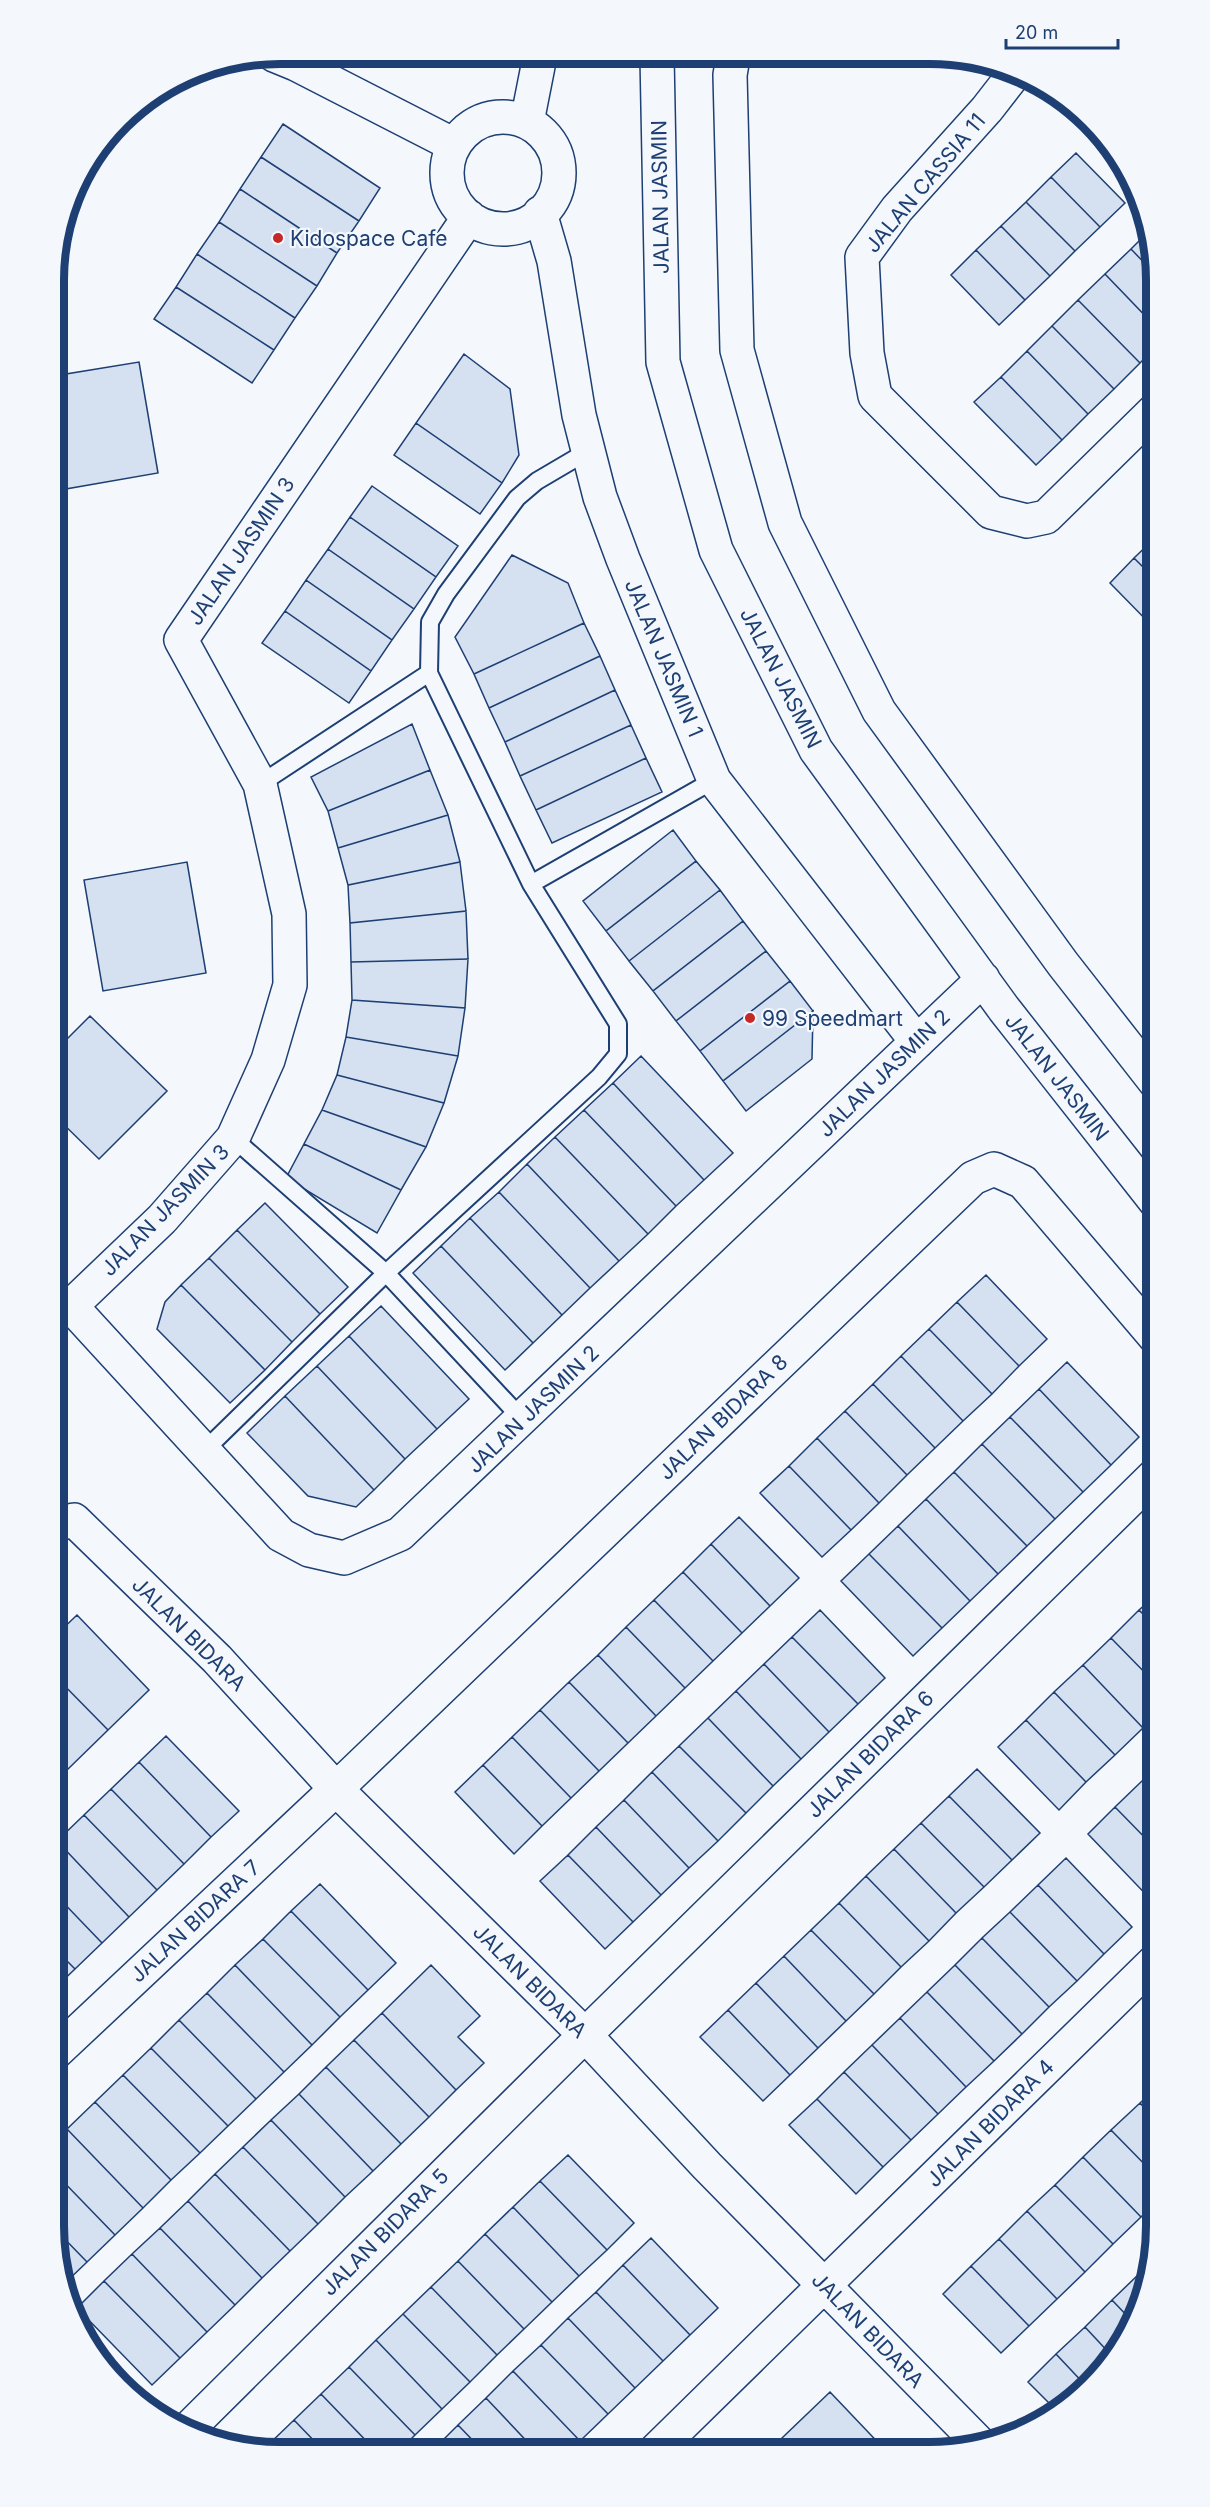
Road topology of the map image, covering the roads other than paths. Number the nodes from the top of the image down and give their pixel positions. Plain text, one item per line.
1 (296, 64) edge
2 (538, 64) edge
3 (657, 64) edge
4 (732, 64) edge
5 (1010, 80) edge
6 (526, 122) junction
7 (454, 145) junction
8 (540, 213) junction
9 (469, 217) junction
10 (1146, 419) edge
11 (588, 451) junction
12 (429, 673) junction
13 (714, 780) junction
14 (260, 784) junction
15 (531, 884) junction
16 (983, 979) junction
17 (917, 1042) junction
18 (1146, 1070) edge
19 (233, 1138) junction
20 (1146, 1189) edge
21 (386, 1273) junction
22 (70, 1306) joint
23 (1146, 1326) edge
24 (522, 1419) junction
25 (204, 1451) junction
26 (1146, 1484) edge
27 (64, 1522) edge
28 (336, 1789) junction
29 (1146, 1969) edge
30 (585, 2035) junction
31 (64, 2045) edge
32 (825, 2286) junction
33 (193, 2423) edge
34 (974, 2437) edge
35 (664, 2442) edge

1 - 7 street
2 - 6 street
3 - 16 street, JALAN JASMIN
4 - 18 street
5 - 10 street, JALAN CASSIA 11
6 - 7 street
6 - 8 street
7 - 9 street
8 - 9 street
8 - 11 street, JALAN JASMIN 1
9 - 14 street, JALAN JASMIN 3
11 - 12 lane
11 - 13 street, JALAN JASMIN 1
12 - 14 lane
12 - 15 lane
13 - 15 lane
13 - 17 street, JALAN JASMIN 1
14 - 19 street, JALAN JASMIN 3
15 - 21 lane
16 - 17 street, JALAN JASMIN 2
16 - 20 street, JALAN JASMIN
17 - 24 street, JALAN JASMIN 2
19 - 21 lane
19 - 22 street, JALAN JASMIN 3
21 - 24 lane
21 - 25 lane
22 - 25 street, JALAN JASMIN 2
23 - 28 street, JALAN BIDARA 8
24 - 25 street, JALAN JASMIN 2
26 - 30 street, JALAN BIDARA 6
27 - 28 street, JALAN BIDARA
28 - 30 street, JALAN BIDARA
28 - 31 street, JALAN BIDARA 7
29 - 32 street, JALAN BIDARA 4
30 - 32 street, JALAN BIDARA
30 - 33 street, JALAN BIDARA 5
32 - 34 street, JALAN BIDARA
32 - 35 street, JALAN BIDARA 4

